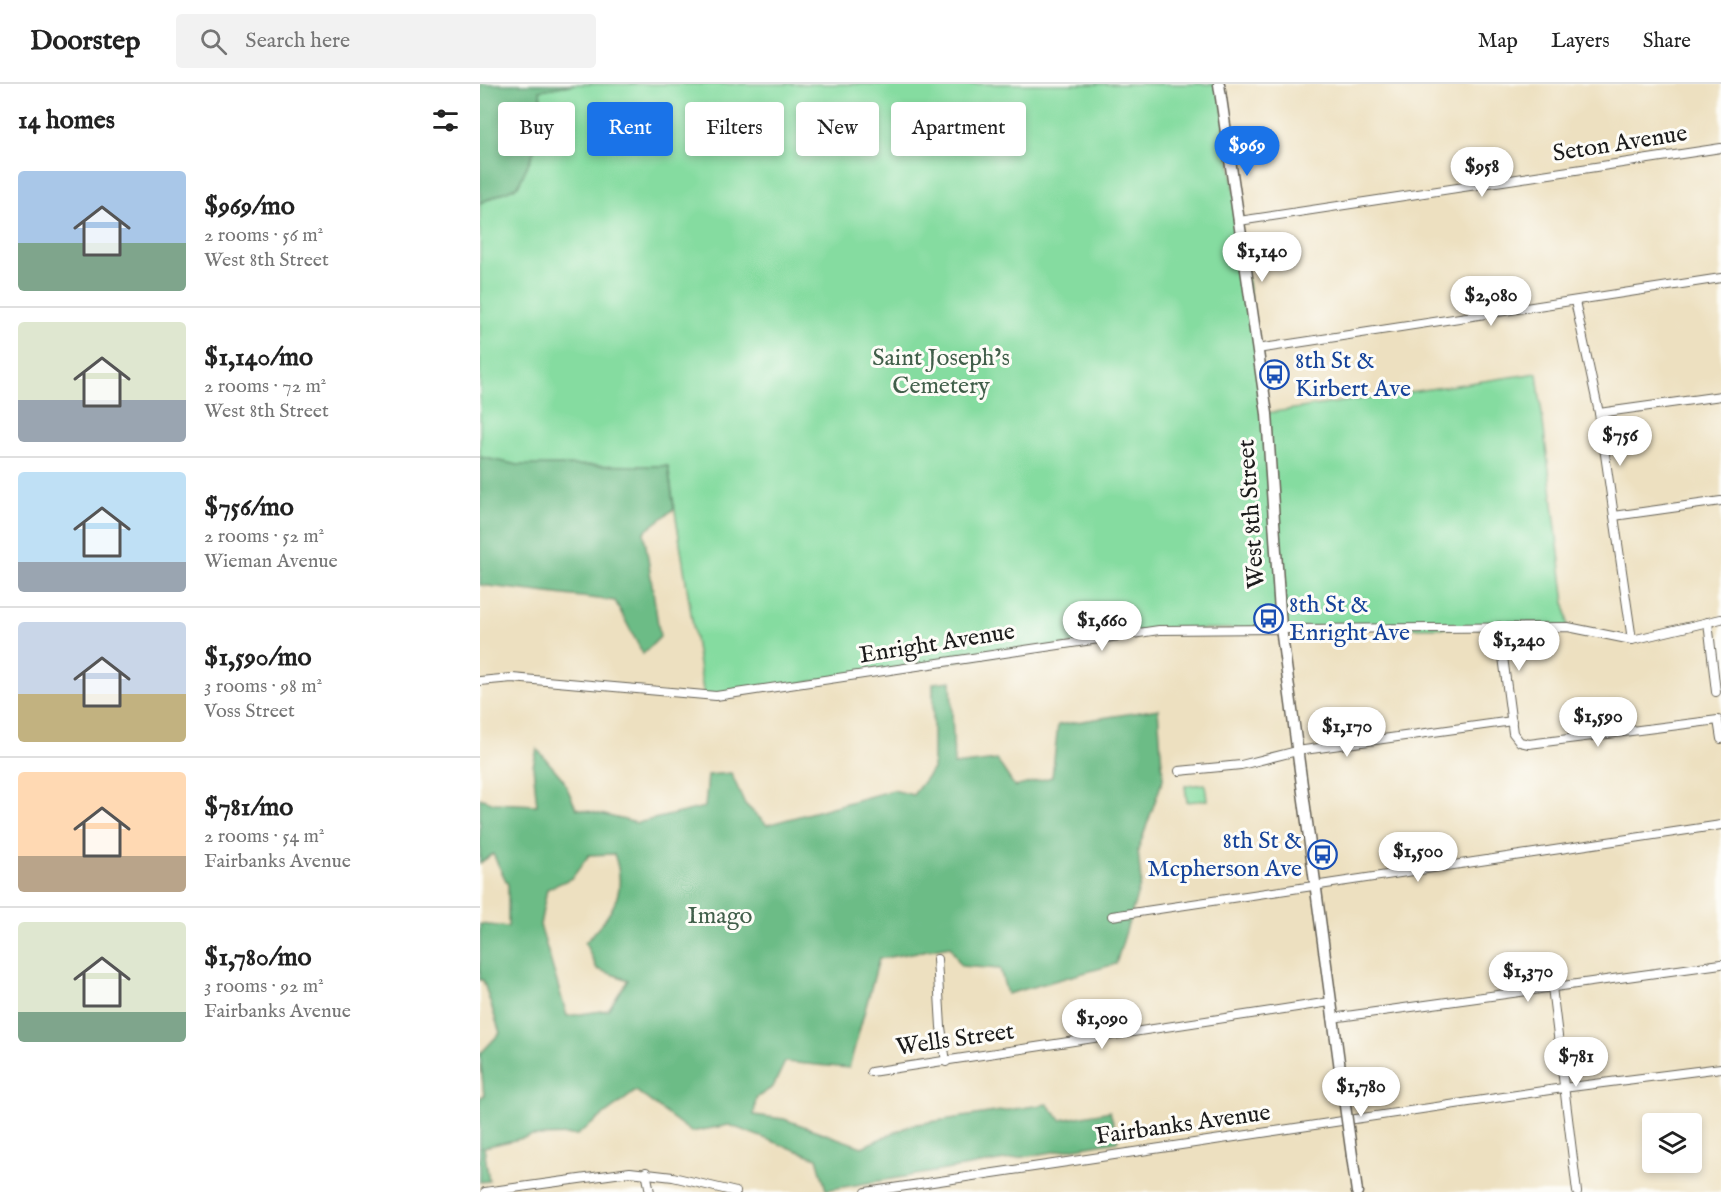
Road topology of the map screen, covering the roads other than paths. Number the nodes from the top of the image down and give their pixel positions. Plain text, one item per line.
1 (1219, 84) edge
2 (1721, 148) edge
3 (1239, 221) junction
4 (1721, 278) edge
5 (1575, 301) junction
6 (1257, 349) junction
7 (1721, 396) edge
8 (1599, 413) junction
9 (1721, 501) edge
10 (1614, 516) junction
11 (1721, 619) edge
12 (1708, 622) junction
13 (1499, 626) junction
14 (1281, 628) junction
15 (1632, 640) junction
16 (480, 681) edge
17 (1716, 692) dead end
18 (1512, 721) junction
19 (1721, 739) edge
20 (1297, 751) junction
21 (1179, 771) dead end
22 (1721, 825) edge
23 (1315, 885) junction
24 (1112, 916) dead end
25 (937, 958) dead end
26 (1721, 964) edge
27 (1552, 987) junction
28 (1330, 1002) junction
29 (1332, 1018) junction
30 (946, 1062) junction
31 (1721, 1068) edge
32 (871, 1072) dead end
33 (1563, 1088) junction
34 (646, 1172) junction
35 (485, 1192) edge
36 (650, 1192) edge
37 (736, 1192) edge
38 (866, 1192) edge
39 (1357, 1192) edge
40 (1577, 1192) edge

1 - 3 street, West 8th Street
2 - 3 street, Seton Avenue
3 - 6 street, West 8th Street
4 - 5 street
5 - 6 street
5 - 8 street
6 - 14 street, West 8th Street
7 - 8 street
8 - 10 street
9 - 10 street
10 - 15 street
11 - 12 street, Enright Avenue
12 - 15 street, Enright Avenue
12 - 17 street
13 - 14 street, Enright Avenue
13 - 15 street, Enright Avenue
13 - 18 street
14 - 16 street, Enright Avenue
14 - 20 street, West 8th Street
18 - 19 street
18 - 20 street
20 - 21 street
20 - 23 street, West 8th Street
22 - 23 street
23 - 24 street
23 - 28 street, West 8th Street
25 - 30 street
26 - 27 street
27 - 29 street
27 - 33 street
28 - 29 street, West 8th Street
28 - 30 street, Wells Street
29 - 39 street, West 8th Street, bridge
30 - 32 street, Wells Street
31 - 33 street, Fairbanks Avenue
33 - 38 street, Fairbanks Avenue
33 - 40 street
34 - 35 street
34 - 36 street
34 - 37 street

